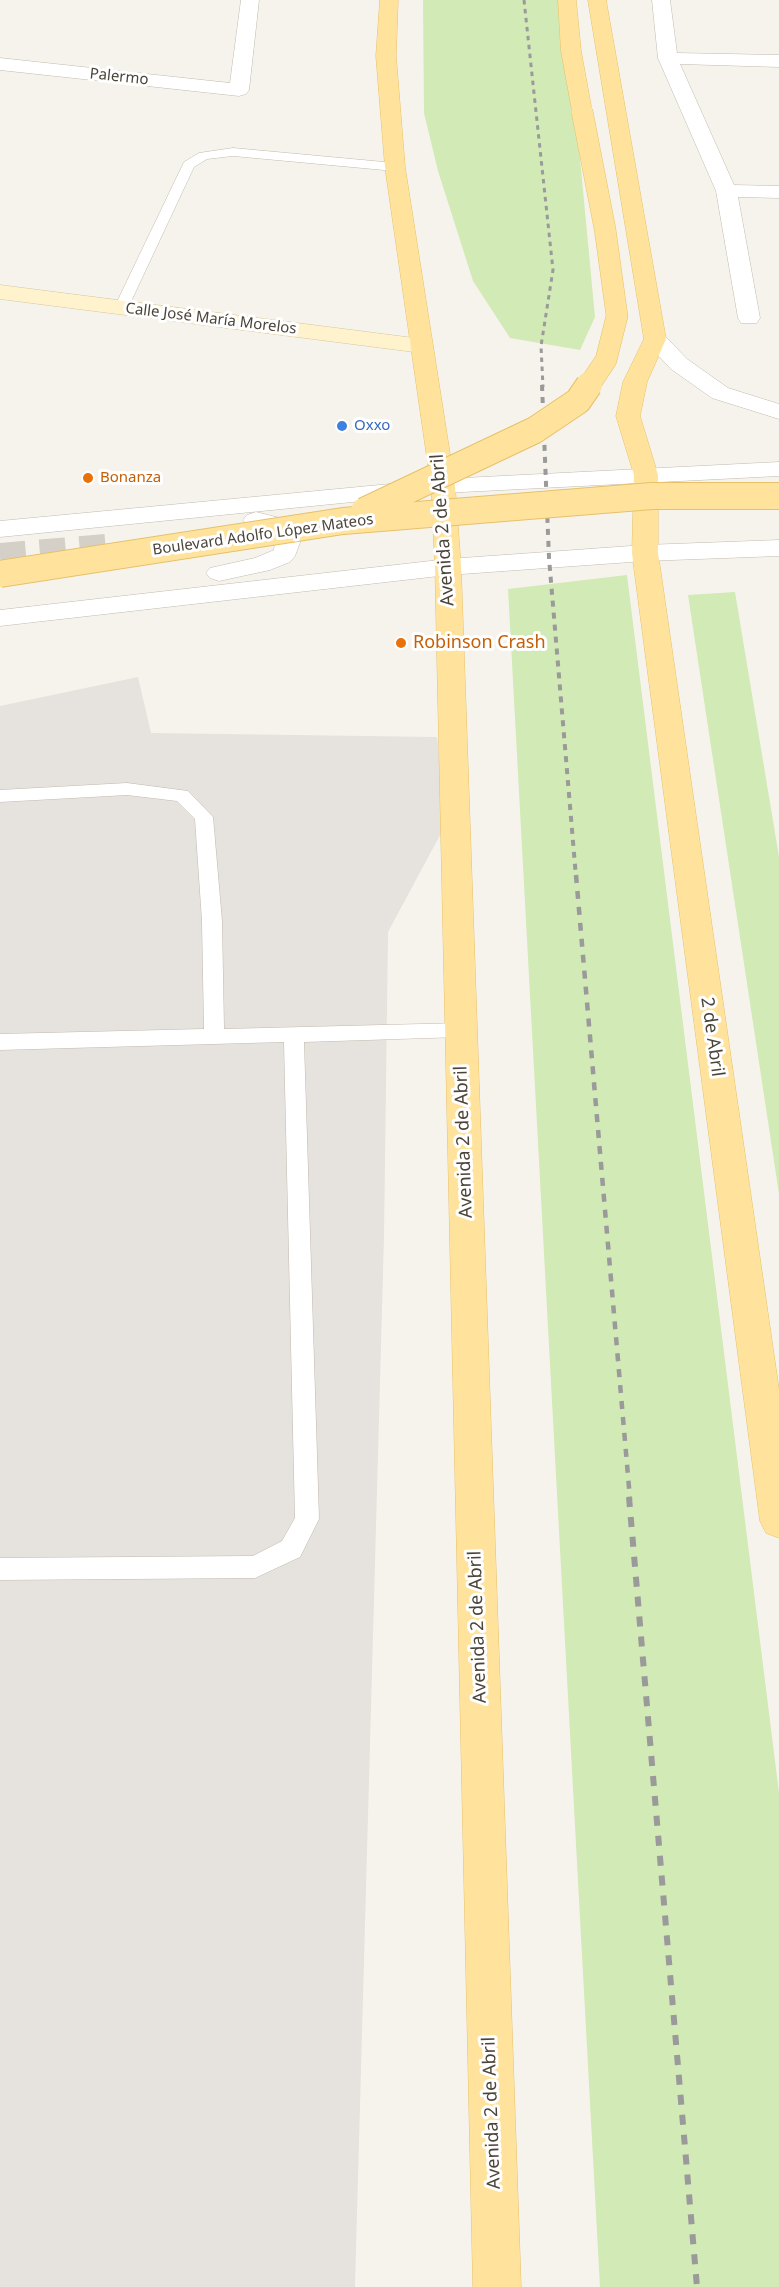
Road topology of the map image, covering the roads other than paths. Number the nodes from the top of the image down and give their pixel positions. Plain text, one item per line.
1 (250, 0) edge
2 (389, 0) edge
3 (567, 0) edge
4 (597, 0) edge
5 (661, 0) edge
6 (668, 58) junction
7 (779, 61) edge
8 (0, 64) edge
9 (395, 167) junction
10 (726, 191) junction
11 (779, 192) edge
12 (0, 292) edge
13 (121, 308) junction
14 (749, 318) dead end
15 (655, 339) junction
16 (422, 346) junction
17 (779, 412) edge
18 (779, 469) edge
19 (646, 475) junction
20 (443, 486) junction
21 (779, 496) edge
22 (108, 519) junction
23 (343, 520) junction
24 (0, 529) edge
25 (779, 548) edge
26 (645, 553) junction
27 (448, 567) junction
28 (0, 574) edge
29 (0, 598) edge
30 (0, 618) edge
31 (0, 796) edge
32 (461, 1030) junction
33 (214, 1035) junction
34 (294, 1036) junction
35 (0, 1042) edge
36 (779, 1521) edge
37 (0, 1569) edge
38 (497, 2287) edge

1 - 8 street, Palermo
2 - 9 main road, Avenida 2 de Abril
3 - 23 main road, bridge
4 - 15 main road
5 - 6 street
6 - 7 street
6 - 10 street
9 - 13 lane
9 - 16 main road, Avenida 2 de Abril
10 - 11 street
10 - 14 street
12 - 13 main road, Calle José María Morelos
13 - 16 main road, Calle José María Morelos
15 - 17 street
15 - 19 main road, 2 de Abril
16 - 20 main road, Avenida 2 de Abril
18 - 19 street, Boulevard Adolfo López Mateos
19 - 20 street, Boulevard Adolfo López Mateos
19 - 26 main road, 2 de Abril
20 - 22 street, Boulevard Adolfo López Mateos
20 - 27 main road, Avenida 2 de Abril
21 - 23 main road, Boulevard Adolfo López Mateos, bridge
22 - 24 street, Boulevard Adolfo López Mateos
22 - 29 street
23 - 28 main road, Boulevard Adolfo López Mateos, bridge
25 - 26 street
26 - 27 street
26 - 36 main road, 2 de Abril
27 - 30 street
27 - 32 main road, Avenida 2 de Abril
31 - 33 lane
32 - 34 lane
32 - 38 main road, Avenida 2 de Abril
33 - 34 lane
33 - 35 lane
34 - 37 lane

